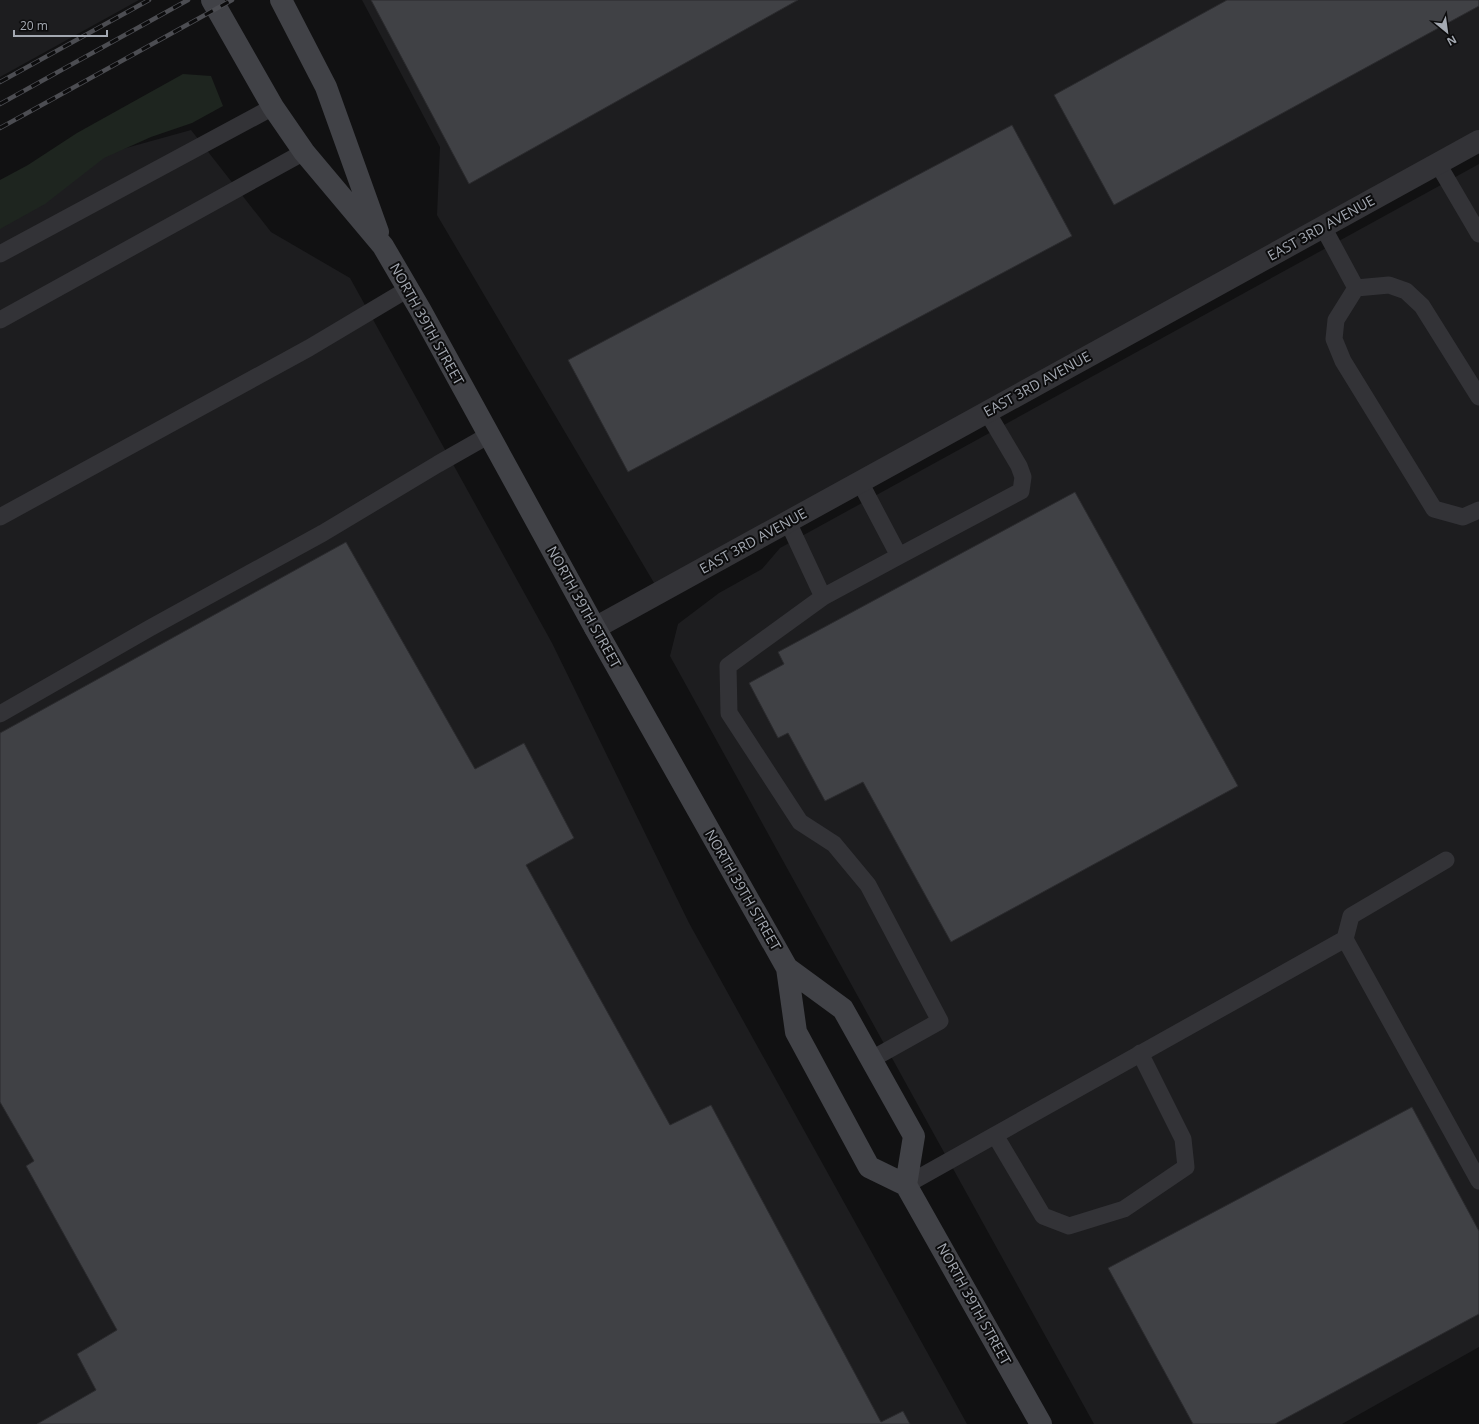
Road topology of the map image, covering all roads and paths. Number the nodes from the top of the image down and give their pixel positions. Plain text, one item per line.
1 (212, 0) edge
2 (281, 0) edge
3 (272, 107) junction
4 (1479, 141) edge
5 (304, 152) junction
6 (1438, 164) junction
7 (1323, 227) junction
8 (1479, 234) edge
9 (383, 246) junction
10 (0, 254) edge
11 (1356, 288) junction
12 (408, 289) junction
13 (0, 320) edge
14 (1479, 397) edge
15 (987, 412) junction
16 (489, 436) junction
17 (860, 482) junction
18 (1479, 510) edge
19 (0, 517) edge
20 (788, 522) junction
21 (899, 556) junction
22 (823, 597) junction
23 (595, 628) junction
24 (0, 714) edge
25 (1446, 860) dead end
26 (1345, 939) junction
27 (787, 968) junction
28 (1140, 1054) junction
29 (872, 1059) junction
30 (995, 1135) junction
31 (1479, 1181) edge
32 (906, 1185) junction
33 (1041, 1424) edge

1 - 3 main road, NORTH 39TH STREET
2 - 9 main road, NORTH 39TH STREET
3 - 5 main road, NORTH 39TH STREET
3 - 10 lane
4 - 6 street, EAST 3RD AVENUE
5 - 9 main road, NORTH 39TH STREET
5 - 13 lane
6 - 7 street, EAST 3RD AVENUE
6 - 8 lane
7 - 11 lane
7 - 15 street, EAST 3RD AVENUE
9 - 12 main road, NORTH 39TH STREET
11 - 14 lane
11 - 18 lane
12 - 16 main road, NORTH 39TH STREET
12 - 19 lane
15 - 17 street, EAST 3RD AVENUE
15 - 21 lane
16 - 23 main road, NORTH 39TH STREET
16 - 24 lane
17 - 20 street, EAST 3RD AVENUE
17 - 21 lane
20 - 22 lane
20 - 23 street, EAST 3RD AVENUE
21 - 22 lane
22 - 29 lane
23 - 27 main road, NORTH 39TH STREET
25 - 26 lane
26 - 28 lane
26 - 31 lane
27 - 29 main road, NORTH 39TH STREET
27 - 32 main road, NORTH 39TH STREET
28 - 30 lane
28 - 30 lane
29 - 32 main road, NORTH 39TH STREET
30 - 32 lane
32 - 33 main road, NORTH 39TH STREET

